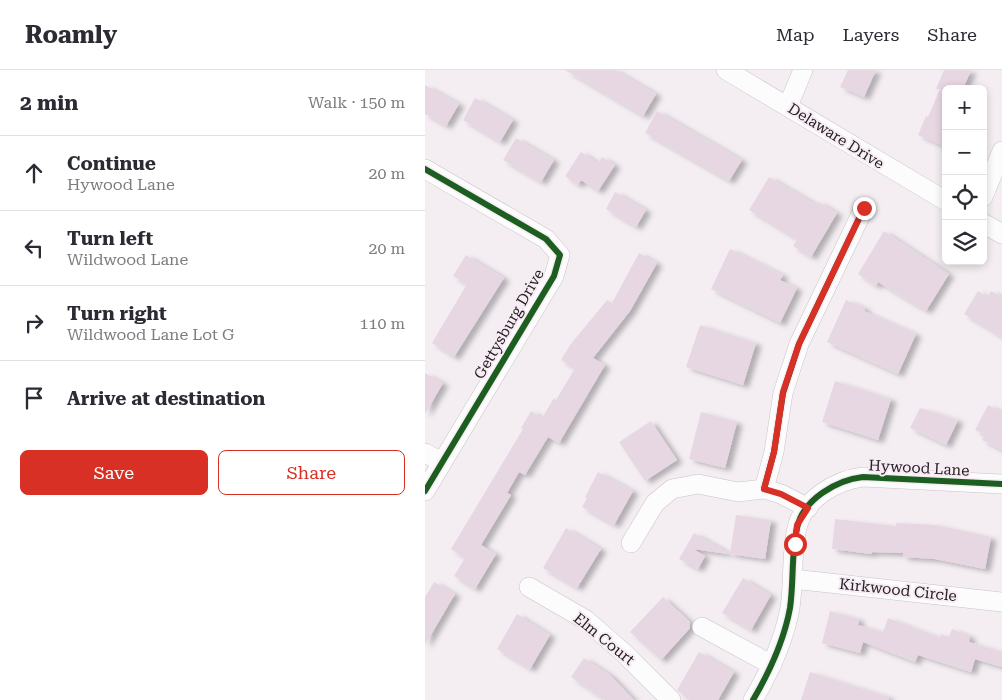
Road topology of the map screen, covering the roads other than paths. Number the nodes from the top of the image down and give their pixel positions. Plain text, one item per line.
1 (726, 70) edge
2 (803, 70) edge
3 (788, 106) junction
4 (1002, 152) edge
5 (425, 169) edge
6 (987, 187) edge
7 (942, 199) edge
8 (864, 208) dead end
9 (987, 225) edge
10 (1002, 234) edge
11 (425, 453) edge
12 (442, 462) junction
13 (1002, 484) edge
14 (764, 489) junction
15 (425, 491) edge
16 (808, 508) junction
17 (631, 543) dead end
18 (793, 579) junction
19 (529, 587) dead end
20 (1002, 602) edge
21 (702, 626) dead end
22 (772, 666) junction
23 (671, 700) edge
24 (753, 700) edge

1 - 3 street, Delaware Drive
2 - 3 street
3 - 7 street, Delaware Drive
4 - 6 street
5 - 12 street, Gettysburg Drive
8 - 14 street
9 - 10 street
11 - 12 street
12 - 15 street, Gettysburg Drive
13 - 16 street, Hywood Lane
14 - 16 street
14 - 17 street
16 - 18 street, Hywood Lane
18 - 20 street, Kirkwood Circle
18 - 22 street, Hywood Lane
19 - 23 street, Elm Court
21 - 22 street
22 - 24 street, Hywood Lane

